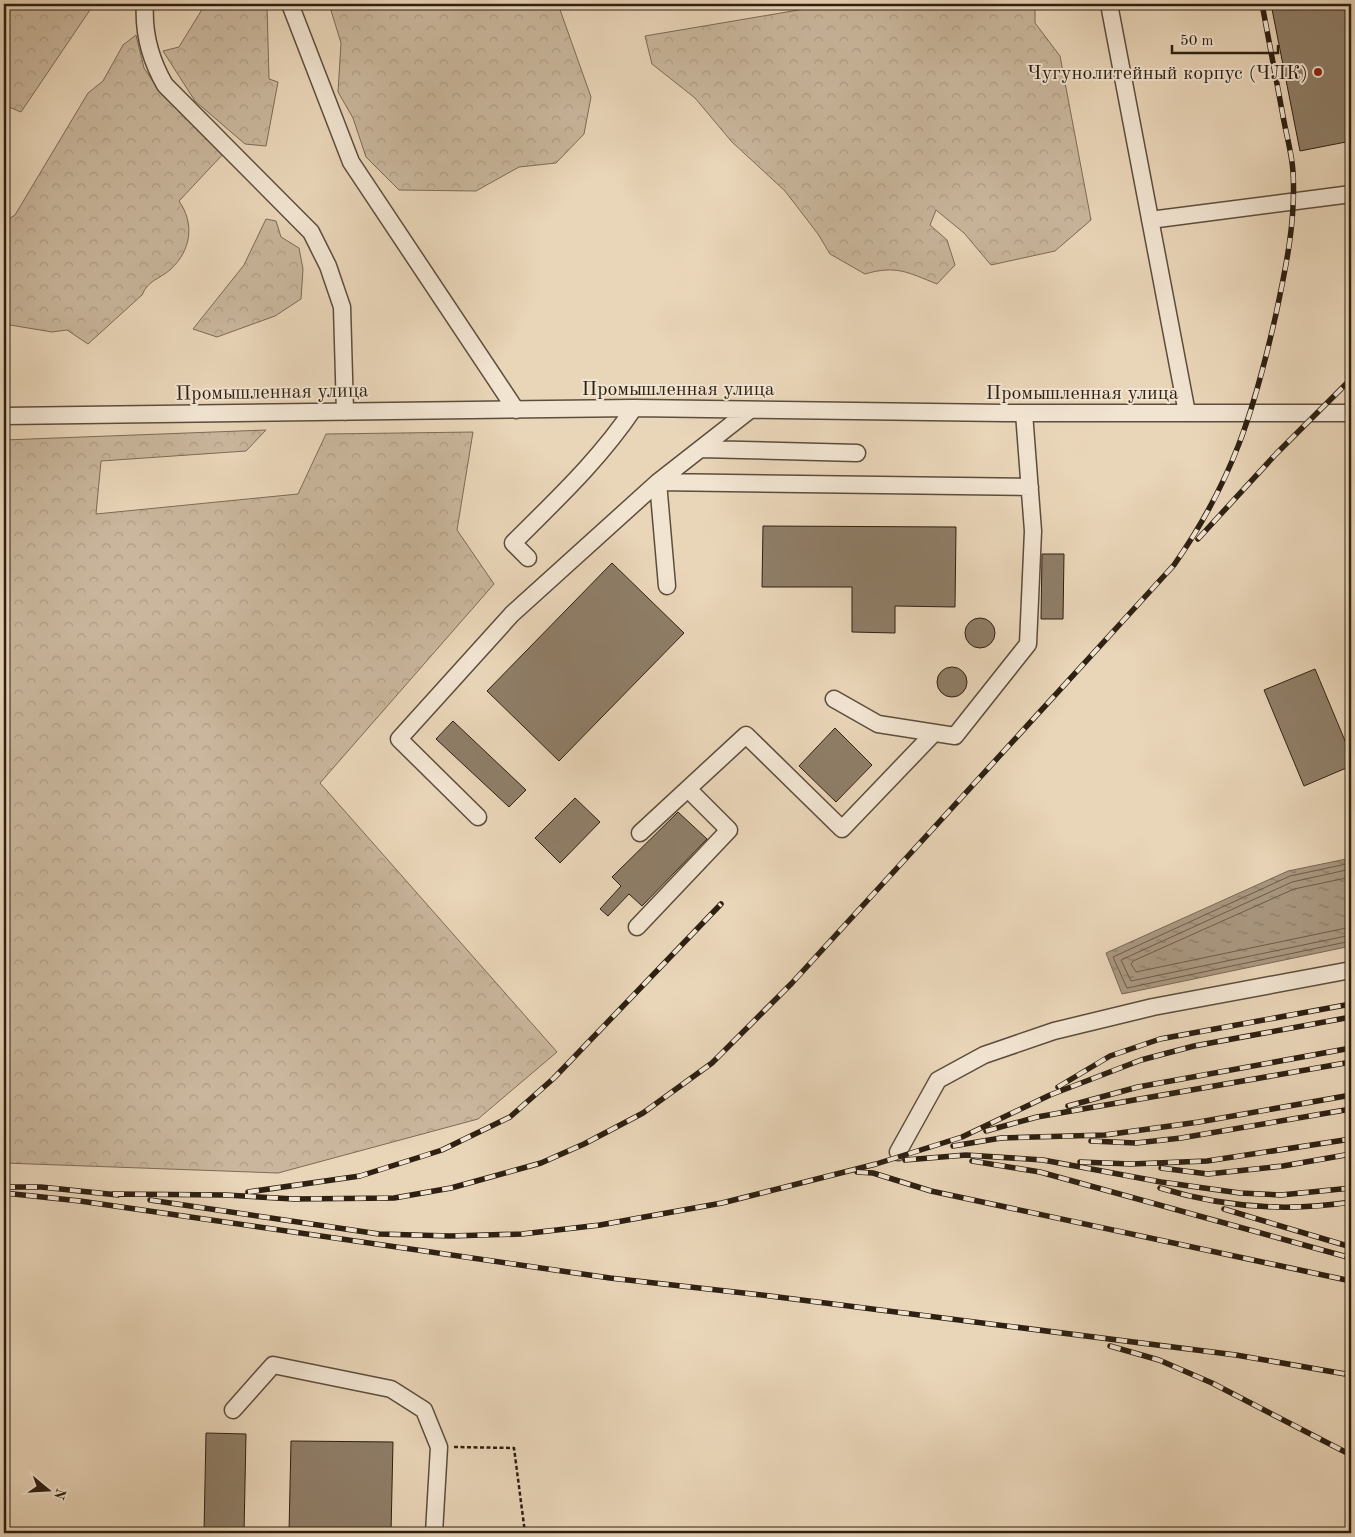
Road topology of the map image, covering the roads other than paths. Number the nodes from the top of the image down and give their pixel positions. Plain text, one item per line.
1 (145, 4) edge
2 (290, 4) edge
3 (1109, 4) edge
4 (1351, 194) edge
5 (1150, 220) junction
6 (634, 408) junction
7 (516, 410) junction
8 (750, 410) junction
9 (345, 412) junction
10 (1351, 412) edge
11 (1024, 413) junction
12 (1187, 413) junction
13 (4, 416) edge
14 (701, 449) junction
15 (857, 454) dead end
16 (658, 482) junction
17 (1030, 487) junction
18 (528, 558) dead end
19 (667, 586) dead end
20 (834, 699) dead end
21 (934, 733) junction
22 (688, 789) junction
23 (478, 817) dead end
24 (640, 833) dead end
25 (637, 927) dead end
26 (1351, 970) edge
27 (898, 1152) dead end
28 (233, 1410) dead end
29 (434, 1533) edge

1 - 9 street
2 - 7 street
3 - 5 street
4 - 5 street
5 - 12 street
6 - 7 street, Промышленная улица
6 - 8 street, Промышленная улица
6 - 18 street
7 - 9 street, Промышленная улица
8 - 11 street, Промышленная улица
8 - 14 street
9 - 13 street, Промышленная улица
10 - 12 street, Промышленная улица
11 - 12 street, Промышленная улица
11 - 17 street
14 - 15 street
14 - 16 street
16 - 17 street
16 - 19 street
16 - 23 street
17 - 21 street
20 - 21 street
21 - 22 street
22 - 24 street
22 - 25 street
26 - 27 street
28 - 29 street

